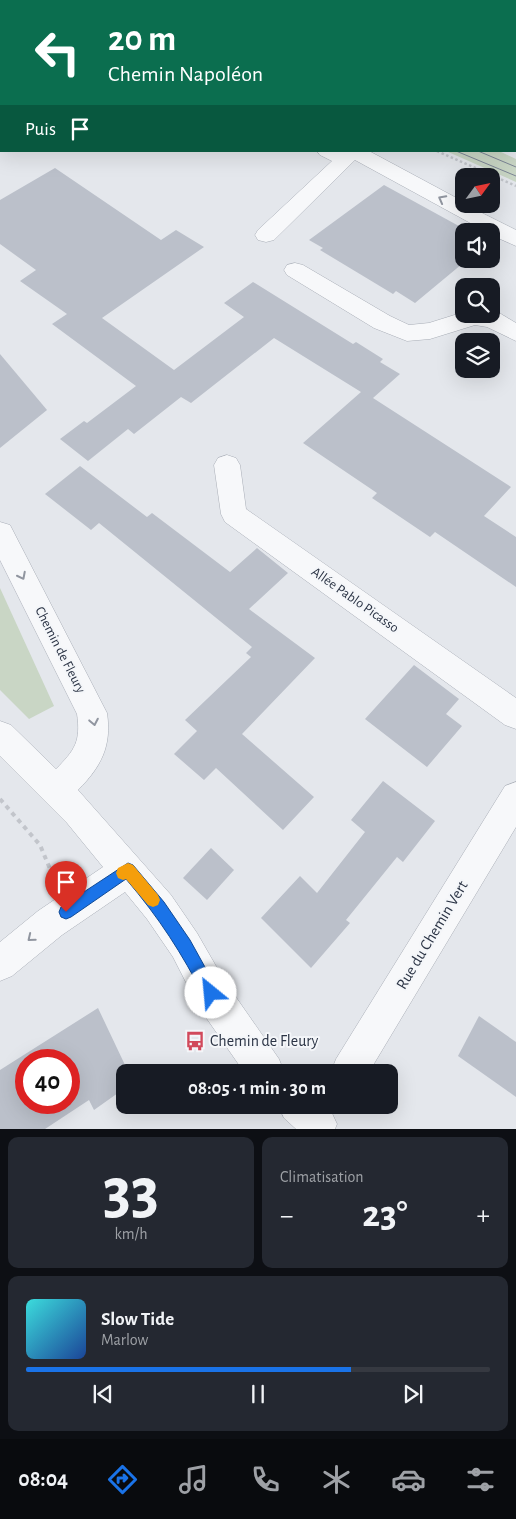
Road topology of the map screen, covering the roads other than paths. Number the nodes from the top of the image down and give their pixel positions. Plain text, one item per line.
1 (334, 155) edge
2 (266, 234) dead end
3 (516, 239) edge
4 (295, 270) dead end
5 (516, 333) edge
6 (227, 465) dead end
7 (0, 533) edge
8 (516, 715) edge
9 (0, 735) edge
10 (56, 789) junction
11 (516, 797) edge
12 (128, 870) junction
13 (0, 964) edge
14 (260, 1064) edge
15 (354, 1064) edge

1 - 2 street
3 -> 1 street
4 - 5 street
6 - 8 street, Allée Pablo Picasso
7 -> 10 street, Chemin de Fleury
9 - 10 street
10 - 12 street
11 - 15 street, Rue du Chemin Vert
12 -> 13 street
12 - 14 street

